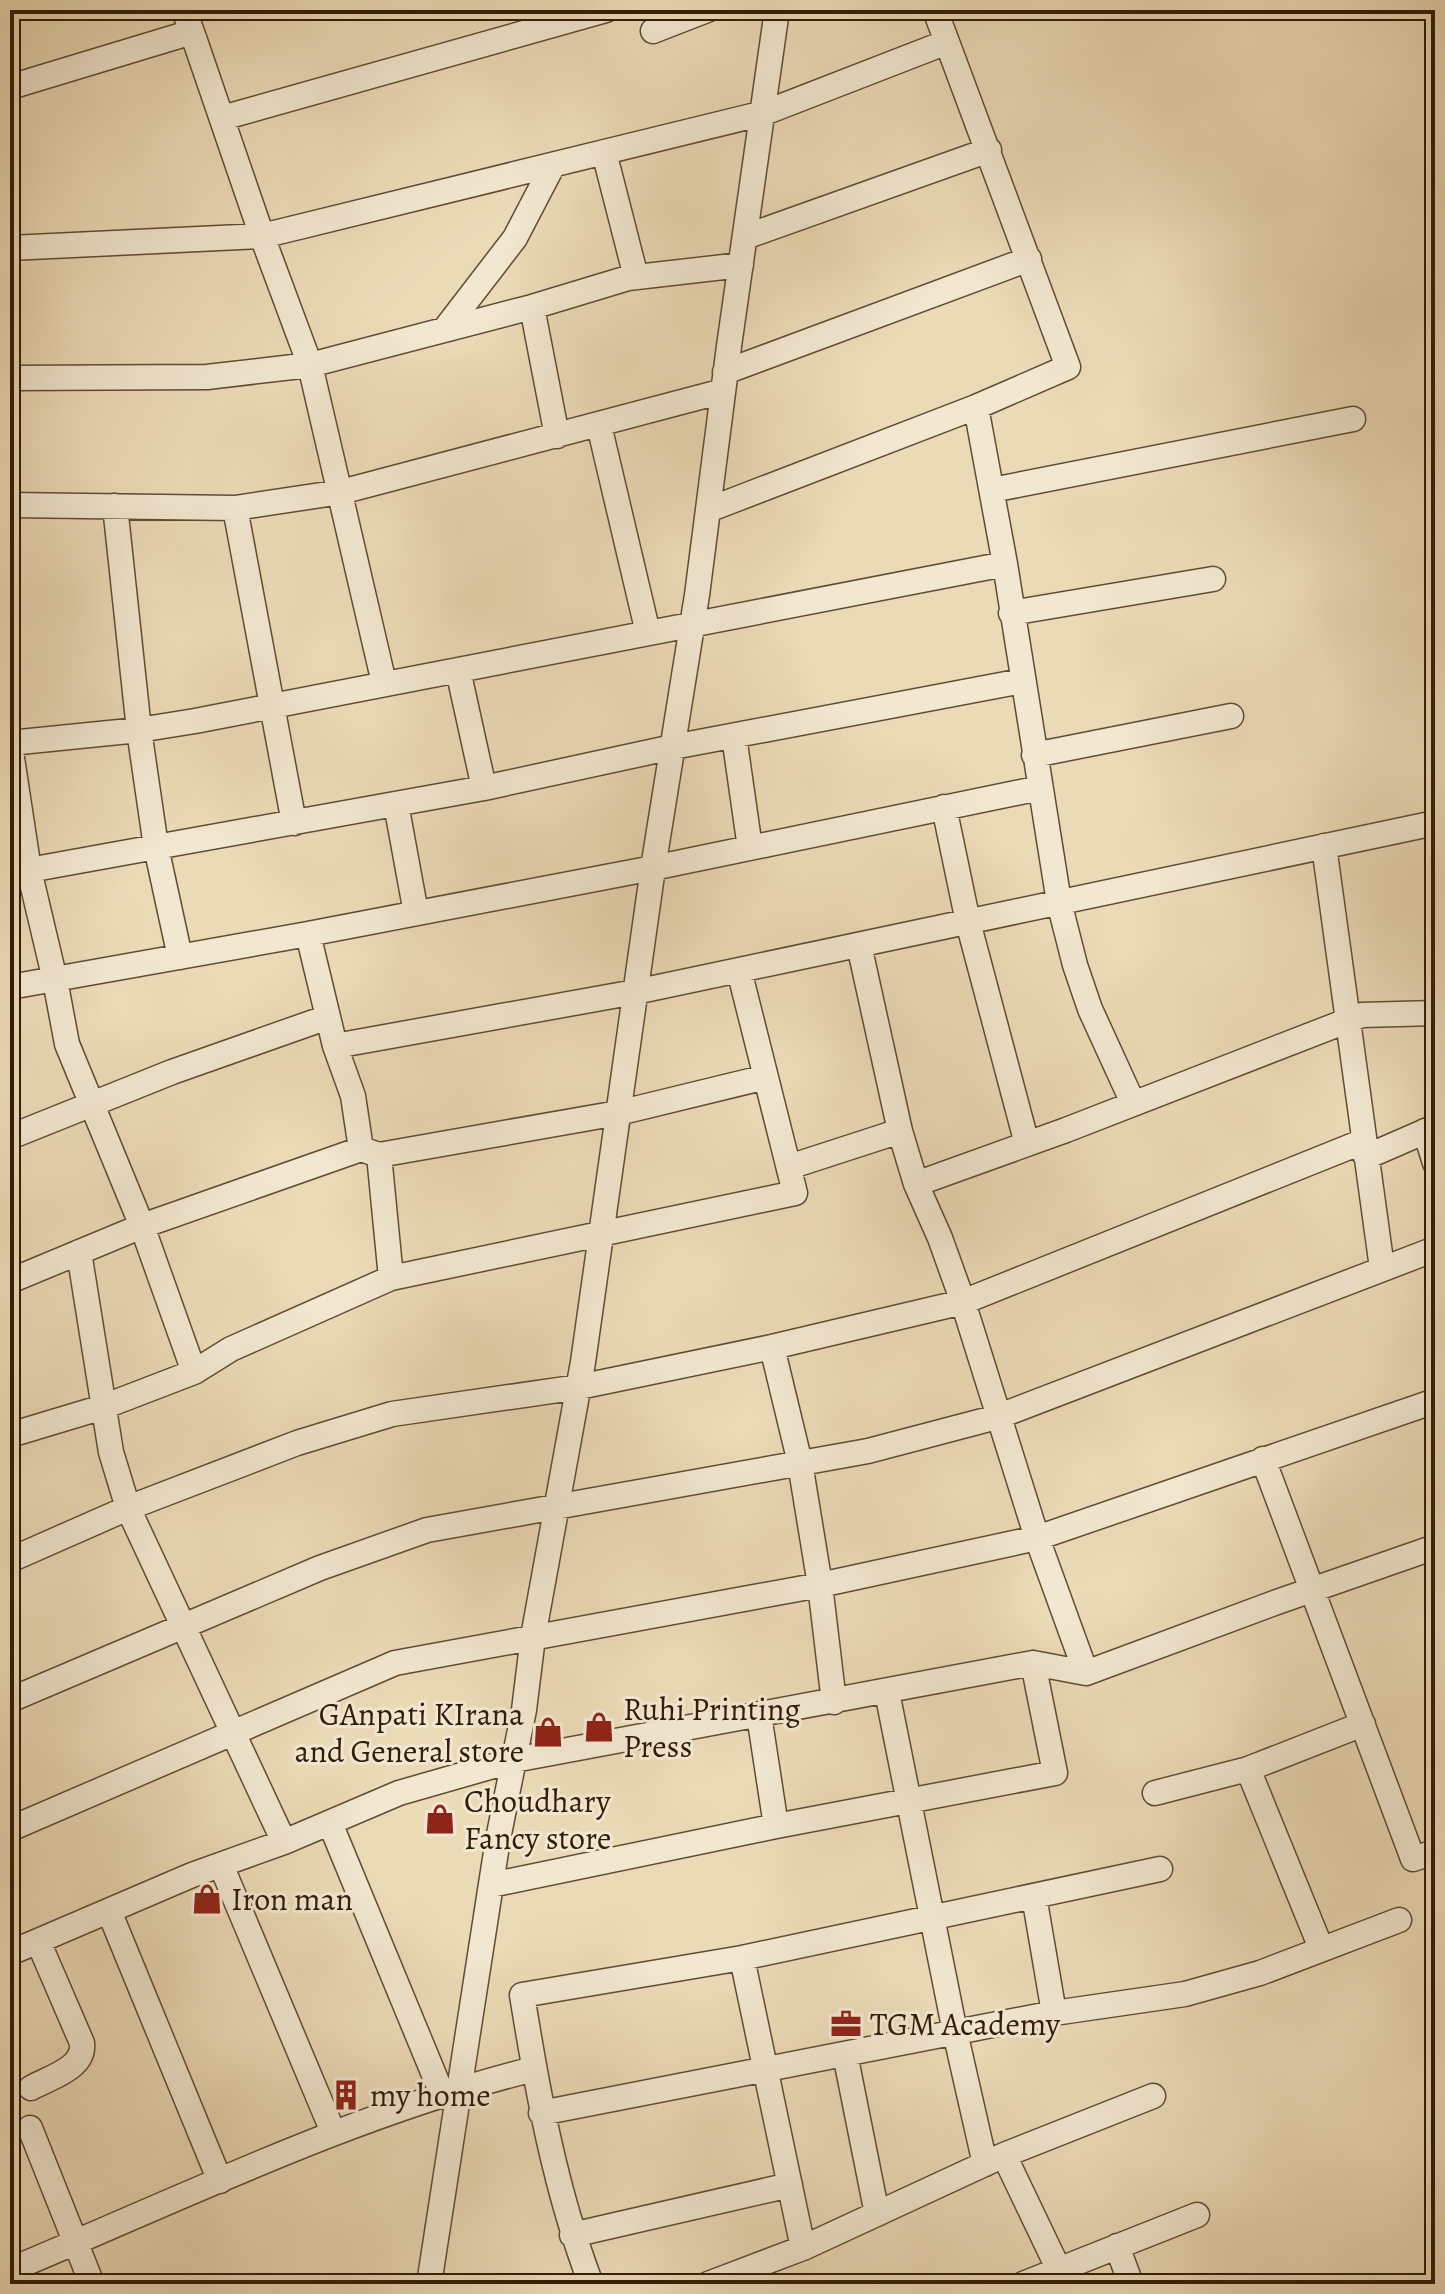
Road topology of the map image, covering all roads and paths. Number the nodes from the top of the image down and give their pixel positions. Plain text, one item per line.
1 (606, 10) edge
2 (707, 10) edge
3 (777, 10) edge
4 (935, 10) edge
5 (188, 21) edge
6 (653, 31) dead end
7 (947, 42) junction
8 (10, 87) edge
9 (764, 113) junction
10 (222, 118) junction
11 (989, 150) junction
12 (604, 152) junction
13 (553, 165) junction
14 (262, 236) junction
15 (745, 237) junction
16 (10, 248) edge
17 (1029, 259) junction
18 (741, 265) junction
19 (636, 277) junction
20 (532, 307) junction
21 (445, 329) junction
22 (310, 365) junction
23 (10, 378) edge
24 (724, 382) junction
25 (976, 407) junction
26 (1353, 419) dead end
27 (599, 425) junction
28 (557, 436) junction
29 (992, 490) junction
30 (341, 492) junction
31 (10, 505) edge
32 (115, 506) junction
33 (235, 508) junction
34 (708, 510) junction
35 (1005, 564) junction
36 (1213, 579) dead end
37 (1011, 613) junction
38 (692, 624) junction
39 (648, 633) junction
40 (458, 670) junction
41 (1022, 681) junction
42 (384, 683) junction
43 (271, 707) junction
44 (1231, 716) dead end
45 (139, 730) junction
46 (734, 736) junction
47 (10, 744) edge
48 (673, 747) junction
49 (1034, 755) junction
50 (484, 788) junction
51 (1040, 788) junction
52 (396, 804) junction
53 (944, 807) junction
54 (294, 823) junction
55 (1435, 823) edge
56 (1324, 846) junction
57 (156, 847) junction
58 (750, 848) junction
59 (653, 868) junction
60 (29, 870) junction
61 (1059, 902) junction
62 (416, 913) junction
63 (968, 922) junction
64 (308, 934) junction
65 (859, 945) junction
66 (180, 957) junction
67 (739, 970) junction
68 (55, 980) junction
69 (10, 987) edge
70 (635, 992) junction
71 (1435, 1013) edge
72 (328, 1017) junction
73 (1347, 1020) junction
74 (335, 1046) junction
75 (766, 1077) junction
76 (1133, 1103) junction
77 (92, 1104) junction
78 (618, 1113) junction
79 (1430, 1129) edge
80 (900, 1131) junction
81 (10, 1137) edge
82 (1027, 1144) junction
83 (1365, 1149) junction
84 (370, 1152) junction
85 (1435, 1163) edge
86 (789, 1167) junction
87 (916, 1184) junction
88 (142, 1226) junction
89 (601, 1235) junction
90 (1435, 1249) edge
91 (79, 1252) junction
92 (1382, 1268) junction
93 (391, 1278) junction
94 (10, 1281) edge
95 (963, 1302) junction
96 (772, 1347) junction
97 (194, 1372) junction
98 (579, 1387) junction
99 (1435, 1401) edge
100 (103, 1407) junction
101 (997, 1417) junction
102 (10, 1435) edge
103 (1263, 1459) junction
104 (800, 1463) junction
105 (558, 1506) junction
106 (128, 1508) junction
107 (1037, 1538) junction
108 (1435, 1547) edge
109 (10, 1560) edge
110 (820, 1585) junction
111 (1313, 1589) junction
112 (183, 1626) junction
113 (533, 1637) junction
114 (1033, 1663) junction
115 (1086, 1673) junction
116 (887, 1692) junction
117 (10, 1700) edge
118 (834, 1702) junction
119 (759, 1715) junction
120 (1363, 1724) junction
121 (234, 1734) junction
122 (514, 1760) junction
123 (1248, 1769) junction
124 (1155, 1793) dead end
125 (909, 1801) junction
126 (330, 1823) junction
127 (776, 1826) junction
128 (10, 1829) edge
129 (284, 1842) junction
130 (1435, 1852) edge
131 (221, 1865) junction
132 (1160, 1869) dead end
133 (491, 1885) junction
134 (1034, 1896) junction
135 (109, 1911) junction
136 (933, 1919) junction
137 (1399, 1920) dead end
138 (38, 1941) junction
139 (1321, 1948) junction
140 (10, 1953) edge
141 (742, 1958) junction
142 (1054, 2013) junction
143 (955, 2032) junction
144 (845, 2054) junction
145 (534, 2069) junction
146 (766, 2070) junction
147 (31, 2088) dead end
148 (452, 2090) junction
149 (1153, 2096) dead end
150 (541, 2113) junction
151 (30, 2128) dead end
152 (333, 2132) junction
153 (995, 2160) junction
154 (220, 2181) junction
155 (790, 2185) junction
156 (877, 2214) junction
157 (1197, 2215) dead end
158 (572, 2235) junction
159 (75, 2243) junction
160 (1117, 2246) junction
161 (803, 2248) junction
162 (1058, 2268) junction
163 (10, 2270) edge
164 (721, 2282) edge
165 (92, 2284) edge
166 (429, 2284) edge
167 (591, 2284) edge
168 (1023, 2284) edge
169 (1131, 2284) edge

1 - 10 street
2 - 6 street
3 - 9 street
4 - 7 street
5 - 8 street
5 - 10 street
7 - 9 street
7 - 11 street
9 - 12 street
9 - 15 street
10 - 14 street
11 - 15 street
11 - 17 street
12 - 13 street
12 - 19 street
13 - 14 street
13 - 21 street
14 - 16 street
14 - 22 street
15 - 18 street
17 - 24 street
17 - 25 street
18 - 19 street
18 - 24 street
19 - 20 street
20 - 21 street
20 - 28 street
21 - 22 street
22 - 23 street
22 - 30 street
24 - 27 street
24 - 34 street
25 - 29 street
25 - 34 street
26 - 29 street
27 - 28 street
27 - 39 street
28 - 30 street
29 - 35 street
30 - 33 street
30 - 42 street
31 - 32 street
32 - 33 street
32 - 45 street
33 - 43 street
34 - 38 street
35 - 37 street
35 - 38 street
36 - 37 street
37 - 41 street
38 - 39 street
38 - 48 street
39 - 40 street
40 - 42 street
40 - 50 street
41 - 46 street
41 - 49 street
42 - 43 street
43 - 45 street
43 - 54 street
44 - 49 street
45 - 47 street
45 - 57 street
46 - 48 street
46 - 58 street
47 - 60 street
48 - 50 street
48 - 59 street
49 - 51 street
50 - 52 street
51 - 53 street
51 - 61 street
52 - 54 street
52 - 62 street
53 - 58 street
53 - 63 street
54 - 57 street
55 - 56 street
56 - 61 street
56 - 73 street
57 - 60 street
57 - 66 street
58 - 59 street
59 - 62 street
59 - 70 street
60 - 68 street
61 - 63 street
61 - 76 street
62 - 64 street
63 - 65 street
63 - 82 street
64 - 66 street
64 - 72 street
65 - 67 street
65 - 80 street
66 - 68 street
67 - 70 street
67 - 75 street
68 - 69 street
68 - 77 street
70 - 74 street
70 - 78 street
71 - 73 street
72 - 74 street
72 - 77 street
73 - 76 street
73 - 83 street
74 - 84 street
75 - 78 street
75 - 86 street
76 - 82 street
77 - 81 street
77 - 88 street
78 - 84 street
78 - 89 street
79 - 83 street
79 - 85 street
80 - 86 street
80 - 87 street
82 - 87 street
83 - 92 street
83 - 95 street
84 - 88 street
84 - 93 street
86 - 89 street
87 - 95 street
88 - 91 street
88 - 97 street
89 - 93 street
89 - 98 street
90 - 92 street
91 - 94 street
91 - 100 street
92 - 101 street
93 - 97 street
95 - 96 street
95 - 101 street
96 - 98 street
96 - 104 street
97 - 100 street
98 - 105 street
98 - 106 street
99 - 103 street
100 - 102 street
100 - 106 street
101 - 104 street
101 - 107 street
103 - 107 street
103 - 111 street
104 - 105 street
104 - 110 street
105 - 112 street
105 - 113 street
106 - 109 street
106 - 112 street
107 - 110 street
107 - 115 street
108 - 111 street
110 - 113 street
110 - 118 street
111 - 115 street
111 - 120 street
112 - 117 street
112 - 121 street
113 - 121 street
113 - 122 street
114 - 115 street
114 - 116 street
114 - 125 street
116 - 118 street
116 - 125 street
118 - 119 street
119 - 122 street
119 - 127 street
120 - 123 street
120 - 130 street
121 - 128 street
121 - 129 street
122 - 126 street
122 - 133 street
123 - 124 street
123 - 139 street
125 - 127 street
125 - 136 street
126 - 129 street
126 - 148 street
127 - 133 street
129 - 131 street
131 - 135 street
131 - 152 street
132 - 134 street
133 - 148 street
134 - 136 street
134 - 142 street
135 - 138 street
135 - 154 street
136 - 141 street
136 - 143 street
137 - 139 street
138 - 140 street
138 - 147 street
139 - 142 street
141 - 145 street
141 - 146 street
142 - 143 street
143 - 144 street
143 - 153 street
144 - 146 street
144 - 156 street
145 - 148 street
145 - 150 street
146 - 150 street
146 - 155 street
148 - 152 street
148 - 166 street
149 - 153 street
150 - 158 street
151 - 159 street
152 - 154 street
153 - 156 street
153 - 162 street
154 - 159 street
155 - 158 street
155 - 161 street
156 - 161 street
157 - 160 street
158 - 167 street
159 - 163 street
159 - 165 street
160 - 162 street
160 - 169 street
161 - 164 street
162 - 168 street

